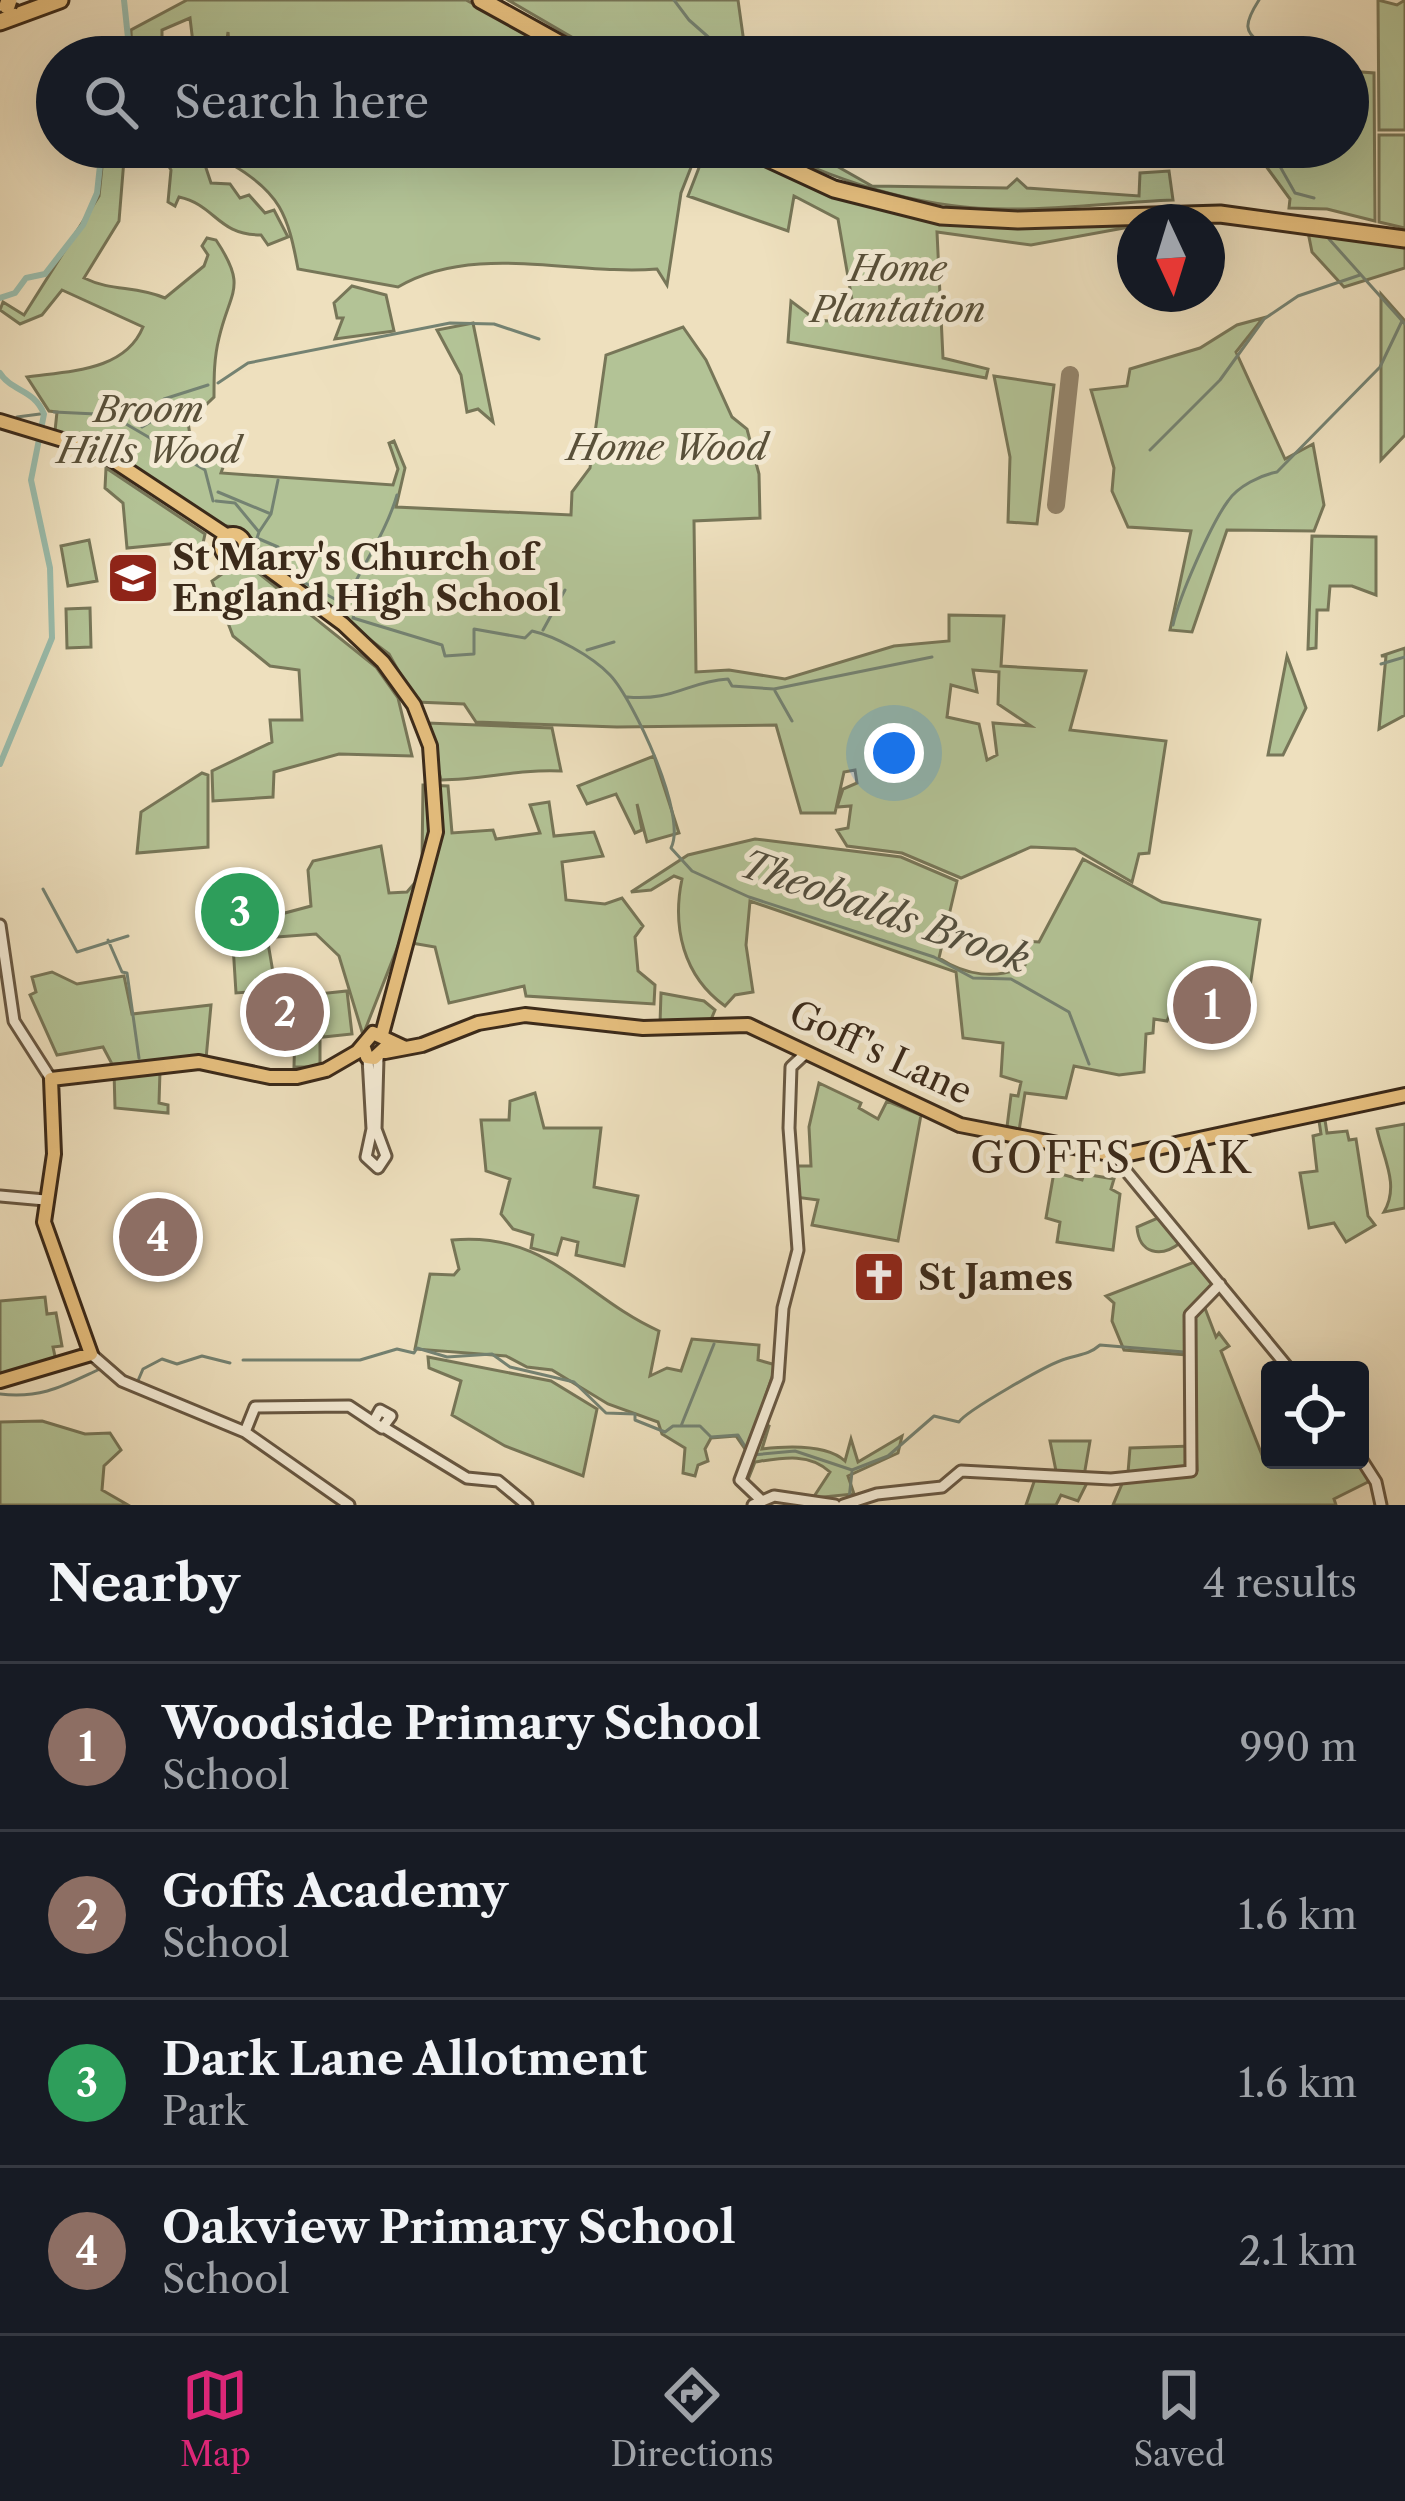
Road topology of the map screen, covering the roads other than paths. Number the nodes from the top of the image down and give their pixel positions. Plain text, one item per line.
1 (59, 0) edge
2 (481, 0) edge
3 (494, 0) edge
4 (5, 9) edge
5 (546, 36) edge
6 (558, 36) edge
7 (789, 168) edge
8 (802, 168) edge
9 (1377, 230) junction
10 (1405, 235) edge
11 (0, 423) edge
12 (223, 540) junction
13 (243, 549) junction
14 (0, 925) edge
15 (785, 1040) junction
16 (375, 1047) junction
17 (806, 1053) junction
18 (791, 1065) junction
19 (51, 1079) junction
20 (1405, 1095) edge
21 (381, 1145) junction
22 (369, 1146) junction
23 (1120, 1156) junction
24 (0, 1196) edge
25 (45, 1200) junction
26 (1220, 1284) junction
27 (92, 1354) junction
28 (1283, 1361) edge
29 (0, 1382) edge
30 (245, 1432) junction
31 (1367, 1469) edge
32 (757, 1503) edge
33 (349, 1505) edge
34 (527, 1505) edge
35 (839, 1505) edge
36 (1381, 1505) edge

1 - 4 highway
2 - 5 highway
3 - 6 highway
7 - 9 highway
8 - 9 highway
9 - 10 highway
11 - 12 main road
12 - 13 main road
12 - 13 main road
13 - 16 main road
14 - 19 street
15 - 16 main road, Goff's Lane
15 - 17 main road, Goff's Lane
15 - 18 street
16 - 19 main road, Goff's Lane
16 - 21 street
16 - 22 street
17 - 18 street
17 - 23 main road, Goff's Lane
18 - 32 street
19 - 25 main road
20 - 23 main road
21 - 22 street
21 - 22 street
23 - 26 street
24 - 25 street
25 - 27 main road
26 - 28 street
26 - 35 street
27 - 29 main road
27 - 30 street
30 - 33 street
30 - 34 street
31 - 36 street
32 - 35 street

